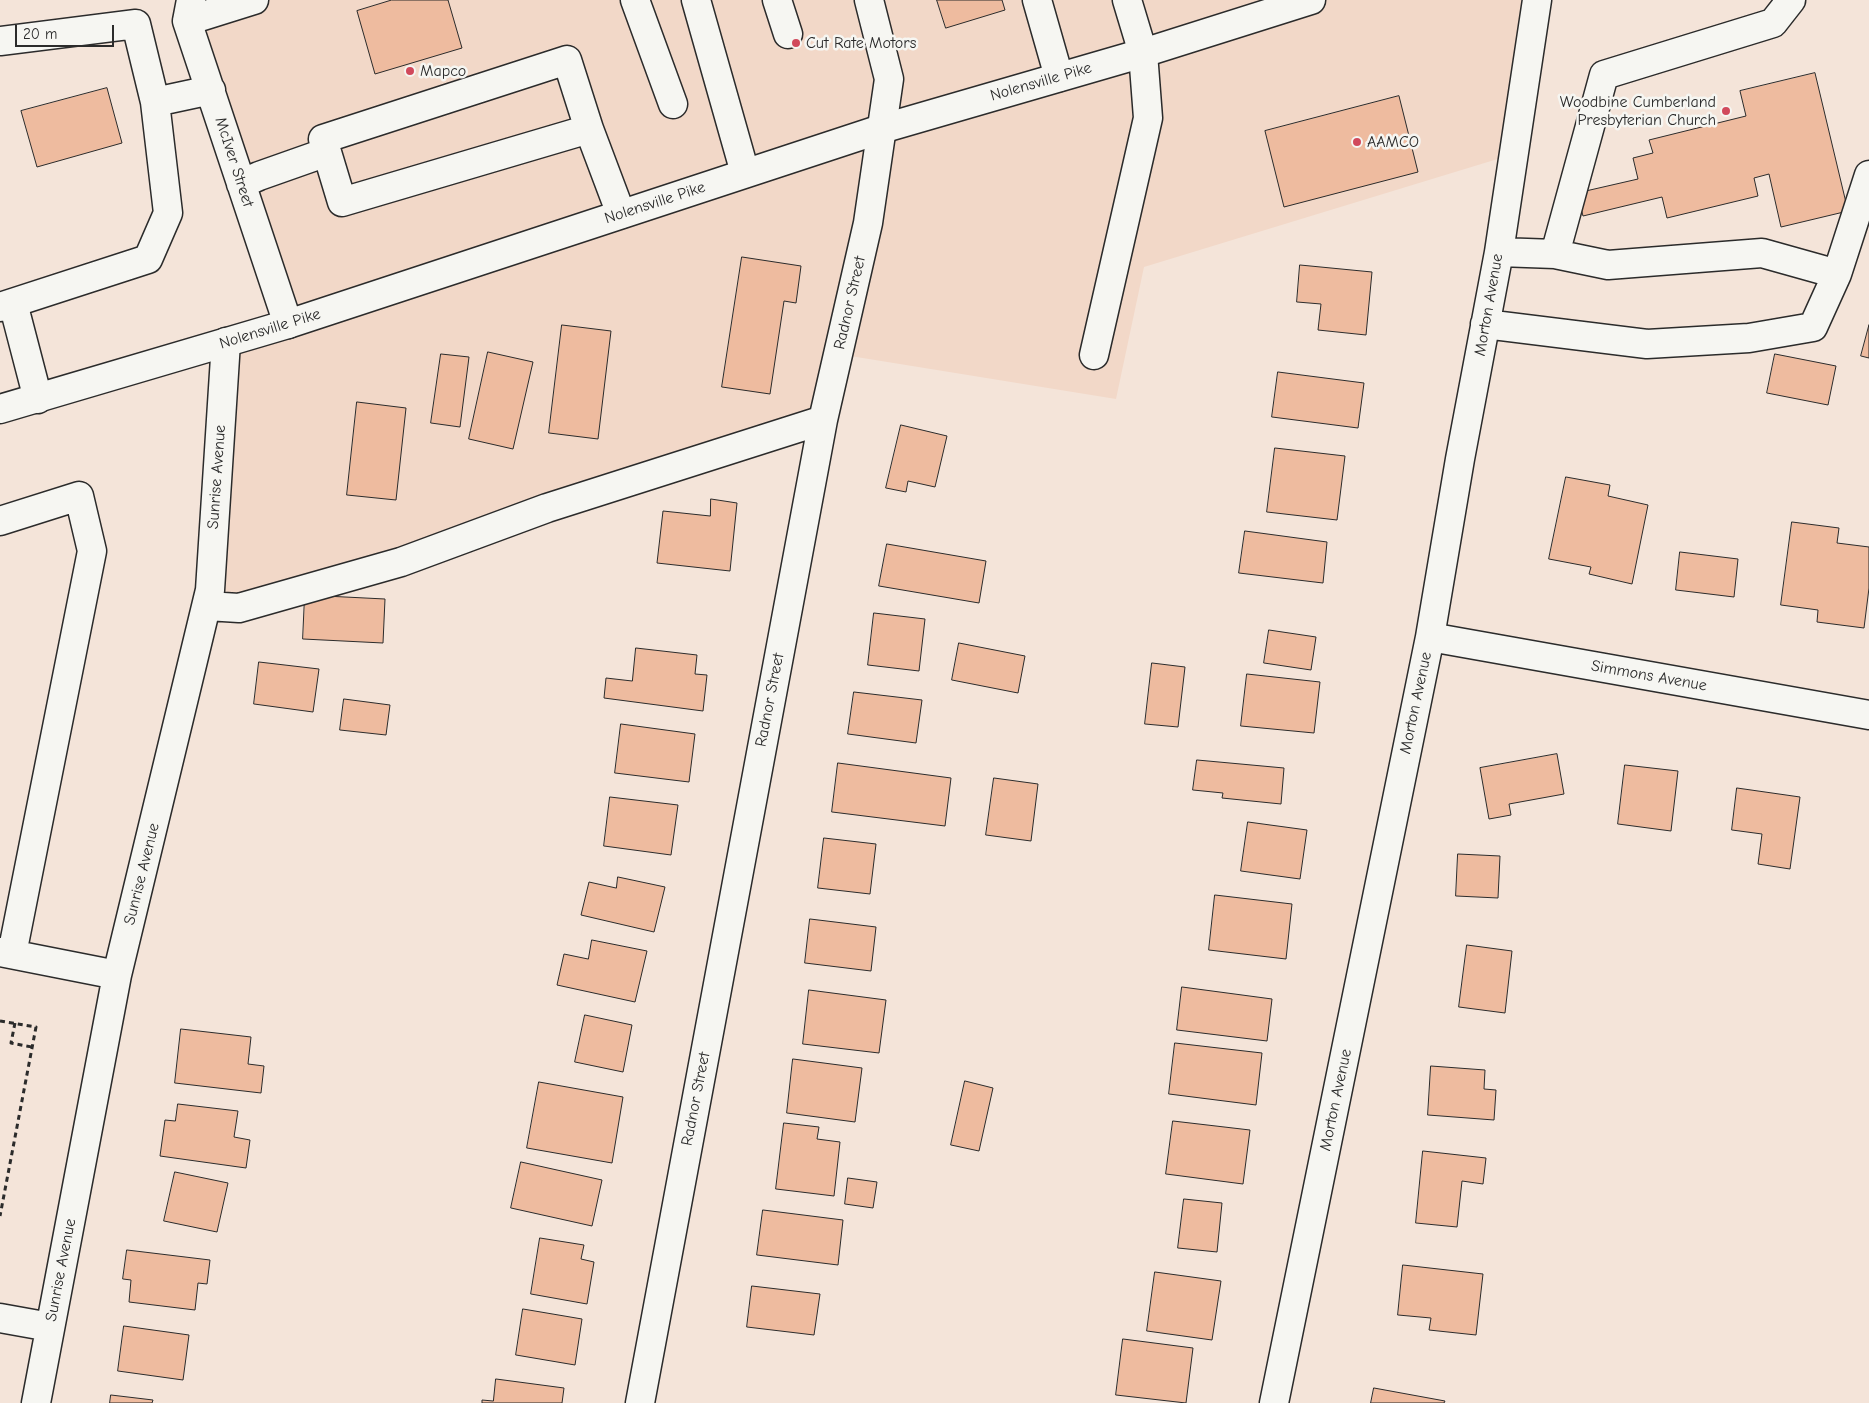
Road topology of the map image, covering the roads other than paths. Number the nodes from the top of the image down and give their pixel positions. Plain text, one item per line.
1 (254, 0) edge
2 (635, 0) edge
3 (696, 0) edge
4 (777, 0) edge
5 (869, 0) edge
6 (1037, 0) edge
7 (1127, 0) edge
8 (1311, 0) edge
9 (1537, 0) edge
10 (1791, 0) edge
11 (189, 10) edge
12 (788, 34) dead end
13 (0, 42) edge
14 (1142, 53) junction
15 (1059, 77) junction
16 (210, 90) junction
17 (155, 102) junction
18 (673, 104) dead end
19 (588, 129) junction
20 (882, 129) junction
21 (326, 152) junction
22 (745, 173) junction
23 (1869, 175) edge
24 (241, 184) junction
25 (621, 214) junction
26 (1499, 252) junction
27 (1555, 254) junction
28 (1837, 274) junction
29 (6, 305) edge
30 (288, 324) junction
31 (1486, 324) junction
32 (226, 342) junction
33 (1094, 354) dead end
34 (38, 399) junction
35 (0, 409) edge
36 (822, 420) junction
37 (0, 521) edge
38 (207, 606) junction
39 (1430, 637) junction
40 (1869, 715) edge
41 (6, 953) edge
42 (117, 975) junction
43 (0, 1318) edge
44 (50, 1327) junction
45 (36, 1403) edge
46 (640, 1403) edge
47 (1274, 1403) edge

1 - 11 street
2 - 18 street
3 - 22 street
4 - 12 street
5 - 20 street, Radnor Street
6 - 15 street
7 - 14 street
8 - 14 street, Nolensville Pike
9 - 26 street, Morton Avenue
10 - 27 street
11 - 16 street, McIver Street
13 - 17 street
14 - 15 street, Nolensville Pike
14 - 33 street
15 - 20 street, Nolensville Pike
16 - 17 street
16 - 24 street, McIver Street
17 - 29 street
19 - 21 street
19 - 21 street
19 - 25 street
20 - 22 street, Nolensville Pike
20 - 36 street, Radnor Street
21 - 24 street
22 - 25 street, Nolensville Pike
23 - 28 street
24 - 30 street, McIver Street
25 - 30 street, Nolensville Pike
26 - 27 street
26 - 31 street, Morton Avenue
27 - 28 street
28 - 31 street
29 - 34 street
30 - 32 street, Nolensville Pike
31 - 39 street, Morton Avenue
32 - 34 street, Nolensville Pike
32 - 38 street, Sunrise Avenue
34 - 35 street, Nolensville Pike
36 - 38 street
36 - 46 street, Radnor Street
37 - 41 street
38 - 42 street, Sunrise Avenue
39 - 40 street, Simmons Avenue
39 - 47 street, Morton Avenue
41 - 42 street
42 - 44 street, Sunrise Avenue
43 - 44 street
44 - 45 street, Sunrise Avenue

